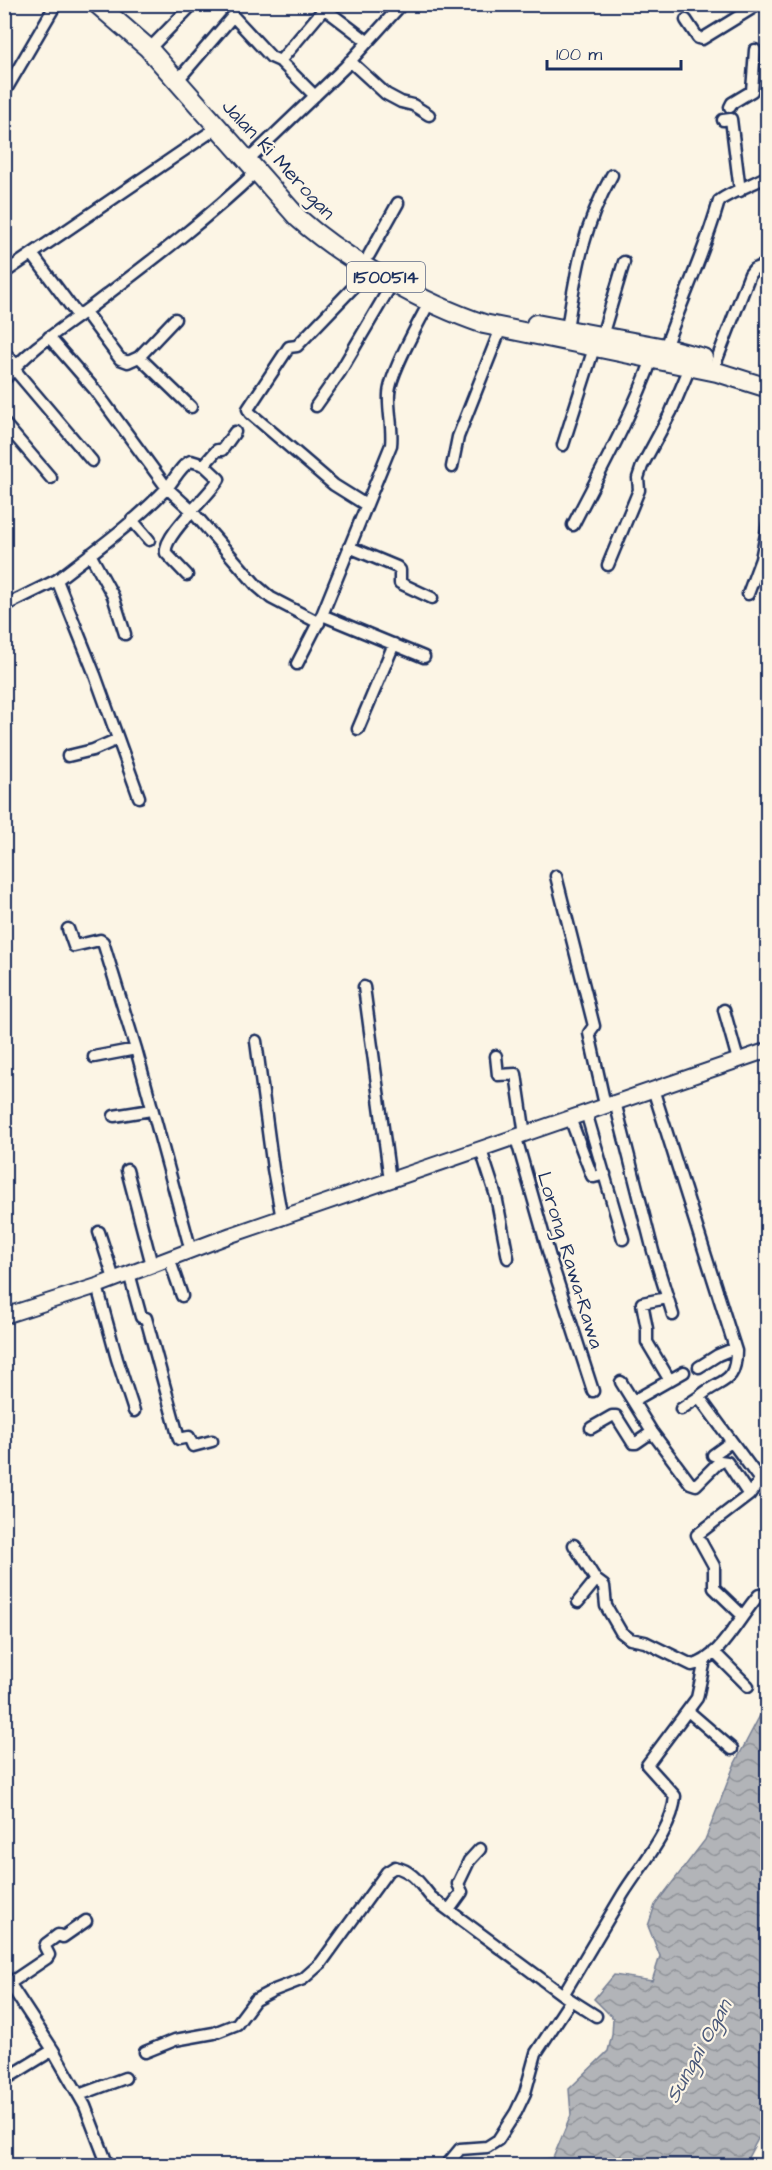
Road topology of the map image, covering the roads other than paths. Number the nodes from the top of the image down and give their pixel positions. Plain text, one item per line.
1 (56, 4) edge
2 (97, 4) edge
3 (117, 4) edge
4 (193, 4) edge
5 (402, 4) edge
6 (759, 4) edge
7 (327, 7) edge
8 (743, 8) edge
9 (686, 20) dead end
10 (367, 41) junction
11 (155, 43) junction
12 (755, 50) dead end
13 (280, 61) junction
14 (350, 62) junction
15 (181, 76) junction
16 (4, 93) edge
17 (315, 96) junction
18 (730, 107) dead end
19 (429, 115) dead end
20 (723, 120) dead end
21 (218, 127) junction
22 (253, 162) junction
23 (612, 175) dead end
24 (768, 176) edge
25 (740, 191) junction
26 (398, 203) dead end
27 (32, 254) junction
28 (370, 262) junction
29 (624, 262) dead end
30 (768, 264) edge
31 (4, 273) edge
32 (393, 282) junction
33 (430, 301) junction
34 (81, 314) junction
35 (175, 318) dead end
36 (501, 328) junction
37 (567, 329) junction
38 (49, 337) junction
39 (598, 342) junction
40 (4, 352) edge
41 (659, 354) junction
42 (140, 357) junction
43 (716, 362) junction
44 (690, 367) junction
45 (16, 368) junction
46 (768, 375) edge
47 (4, 380) edge
48 (768, 388) edge
49 (316, 406) dead end
50 (191, 407) dead end
51 (4, 423) edge
52 (235, 432) dead end
53 (563, 446) dead end
54 (92, 461) dead end
55 (204, 465) junction
56 (452, 467) dead end
57 (51, 478) dead end
58 (167, 488) junction
59 (366, 506) junction
60 (191, 510) junction
61 (132, 520) junction
62 (768, 524) edge
63 (573, 525) dead end
64 (149, 540) dead end
65 (349, 547) junction
66 (90, 554) junction
67 (608, 565) dead end
68 (186, 574) dead end
69 (57, 580) junction
70 (748, 594) dead end
71 (432, 598) dead end
72 (4, 606) edge
73 (321, 619) junction
74 (125, 634) dead end
75 (394, 644) junction
76 (424, 657) dead end
77 (297, 664) dead end
78 (358, 729) dead end
79 (118, 740) junction
80 (68, 756) dead end
81 (139, 797) dead end
82 (556, 876) dead end
83 (68, 929) dead end
84 (364, 987) dead end
85 (724, 1010) dead end
86 (256, 1041) dead end
87 (136, 1049) junction
88 (768, 1050) edge
89 (496, 1056) dead end
90 (94, 1057) dead end
91 (738, 1060) junction
92 (653, 1089) junction
93 (610, 1104) junction
94 (152, 1110) junction
95 (586, 1112) junction
96 (114, 1116) dead end
97 (570, 1118) junction
98 (521, 1136) junction
99 (481, 1150) junction
100 (126, 1170) dead end
101 (605, 1174) junction
102 (390, 1180) junction
103 (282, 1219) junction
104 (99, 1232) dead end
105 (623, 1239) dead end
106 (191, 1251) junction
107 (169, 1258) junction
108 (508, 1258) dead end
109 (152, 1265) junction
110 (129, 1273) junction
111 (114, 1279) junction
112 (97, 1286) junction
113 (182, 1296) dead end
114 (667, 1298) junction
115 (673, 1315) dead end
116 (4, 1316) edge
117 (735, 1348) junction
118 (699, 1367) dead end
119 (684, 1372) dead end
120 (669, 1379) junction
121 (621, 1382) dead end
122 (593, 1391) dead end
123 (699, 1398) junction
124 (633, 1401) junction
125 (681, 1409) dead end
126 (134, 1411) dead end
127 (591, 1428) dead end
128 (652, 1432) junction
129 (212, 1441) dead end
130 (731, 1442) junction
131 (713, 1455) dead end
132 (749, 1495) junction
133 (574, 1545) dead end
134 (596, 1580) junction
135 (759, 1595) dead end
136 (578, 1602) dead end
137 (743, 1616) junction
138 (714, 1652) junction
139 (705, 1660) junction
140 (748, 1686) dead end
141 (688, 1711) junction
142 (732, 1749) dead end
143 (480, 1849) dead end
144 (448, 1910) junction
145 (86, 1921) dead end
146 (7, 1979) edge
147 (567, 1997) junction
148 (596, 2016) dead end
149 (53, 2050) junction
150 (145, 2052) dead end
151 (125, 2078) dead end
152 (4, 2080) edge
153 (79, 2095) junction
154 (108, 2166) edge
155 (446, 2166) edge

1 - 16 street
2 - 15 highway, Jalan Ki Merogan / 1500514
3 - 11 highway, Jalan Ki Merogan / 1500514
4 - 11 street
5 - 10 street
6 - 8 street
7 - 10 street
7 - 13 street
8 - 9 street
10 - 14 street
11 - 15 highway, Jalan Ki Merogan / 1500514
12 - 18 street
13 - 15 street
13 - 17 street
14 - 17 street
14 - 19 street
15 - 21 highway, Jalan Ki Merogan / 1500514
15 - 22 highway, Jalan Ki Merogan / 1500514
17 - 22 street
20 - 25 street
21 - 22 highway, Jalan Ki Merogan / 1500514
21 - 27 street
22 - 28 highway, Jalan Ki Merogan / 1500514
22 - 34 street
23 - 37 street
24 - 25 street
25 - 41 street
26 - 28 street
27 - 31 street
27 - 34 street
28 - 32 highway, Jalan Ki Merogan / 1500514
28 - 37 highway, Jalan Ki Merogan / 1500514
28 - 59 street
29 - 39 street
30 - 43 street
32 - 33 highway, Jalan Ki Merogan / 1500514
32 - 49 street
33 - 36 highway, Jalan Ki Merogan / 1500514
33 - 59 street
34 - 38 street
34 - 42 street
35 - 42 street
36 - 39 highway, Jalan Ki Merogan / 1500514
36 - 56 street
37 - 39 highway, Jalan Ki Merogan / 1500514
38 - 45 street
38 - 58 street
39 - 41 highway, Jalan Ki Merogan / 1500514
39 - 53 street
40 - 45 street
41 - 43 highway, Jalan Ki Merogan / 1500514
41 - 44 highway, Jalan Ki Merogan / 1500514
41 - 63 street
42 - 50 street
43 - 46 highway, Jalan Ki Merogan / 1500514
44 - 48 highway, Jalan Ki Merogan / 1500514
44 - 67 street
45 - 47 street
45 - 54 street
51 - 57 street
52 - 55 street
55 - 58 street
55 - 60 street
58 - 60 street
58 - 61 street
59 - 65 street
60 - 68 street
60 - 73 street
61 - 64 street
61 - 66 street
62 - 70 street
65 - 71 street
65 - 73 street
66 - 69 street
66 - 74 street
69 - 72 street
69 - 79 street
73 - 75 street
73 - 77 street
75 - 76 street
75 - 78 street
79 - 80 street
79 - 81 street
82 - 93 street
83 - 87 street
84 - 102 street
85 - 91 street
86 - 103 street
87 - 90 street
87 - 94 street
88 - 91 street
89 - 98 street, Lorong Rawa-Rawa
91 - 92 street
92 - 93 street
92 - 117 street
93 - 95 street
93 - 114 street
94 - 96 street
94 - 106 street
95 - 97 street
95 - 101 street
97 - 98 street
97 - 101 street
98 - 99 street
98 - 122 street, Lorong Rawa-Rawa
99 - 102 street
99 - 108 street
100 - 109 street
101 - 105 street
102 - 103 street
103 - 106 street
104 - 111 street
106 - 107 street
107 - 109 street
107 - 113 street
109 - 110 street
110 - 111 street
110 - 129 street
111 - 112 street
112 - 116 street
112 - 126 street
114 - 115 street
114 - 120 street
117 - 118 street
117 - 123 street
119 - 120 street
120 - 124 street
121 - 124 street
123 - 125 street
123 - 130 street
124 - 128 street
127 - 128 street
128 - 132 street
130 - 131 street
130 - 132 street
132 - 137 street
133 - 134 street
134 - 136 street
134 - 139 street
135 - 137 street
137 - 138 street
138 - 139 street
138 - 140 street
139 - 141 street
141 - 142 street
141 - 147 street
143 - 144 street
144 - 147 street
144 - 150 street
145 - 146 street
146 - 149 street
147 - 148 street
147 - 155 street
149 - 152 street
149 - 153 street
151 - 153 street
153 - 154 street

